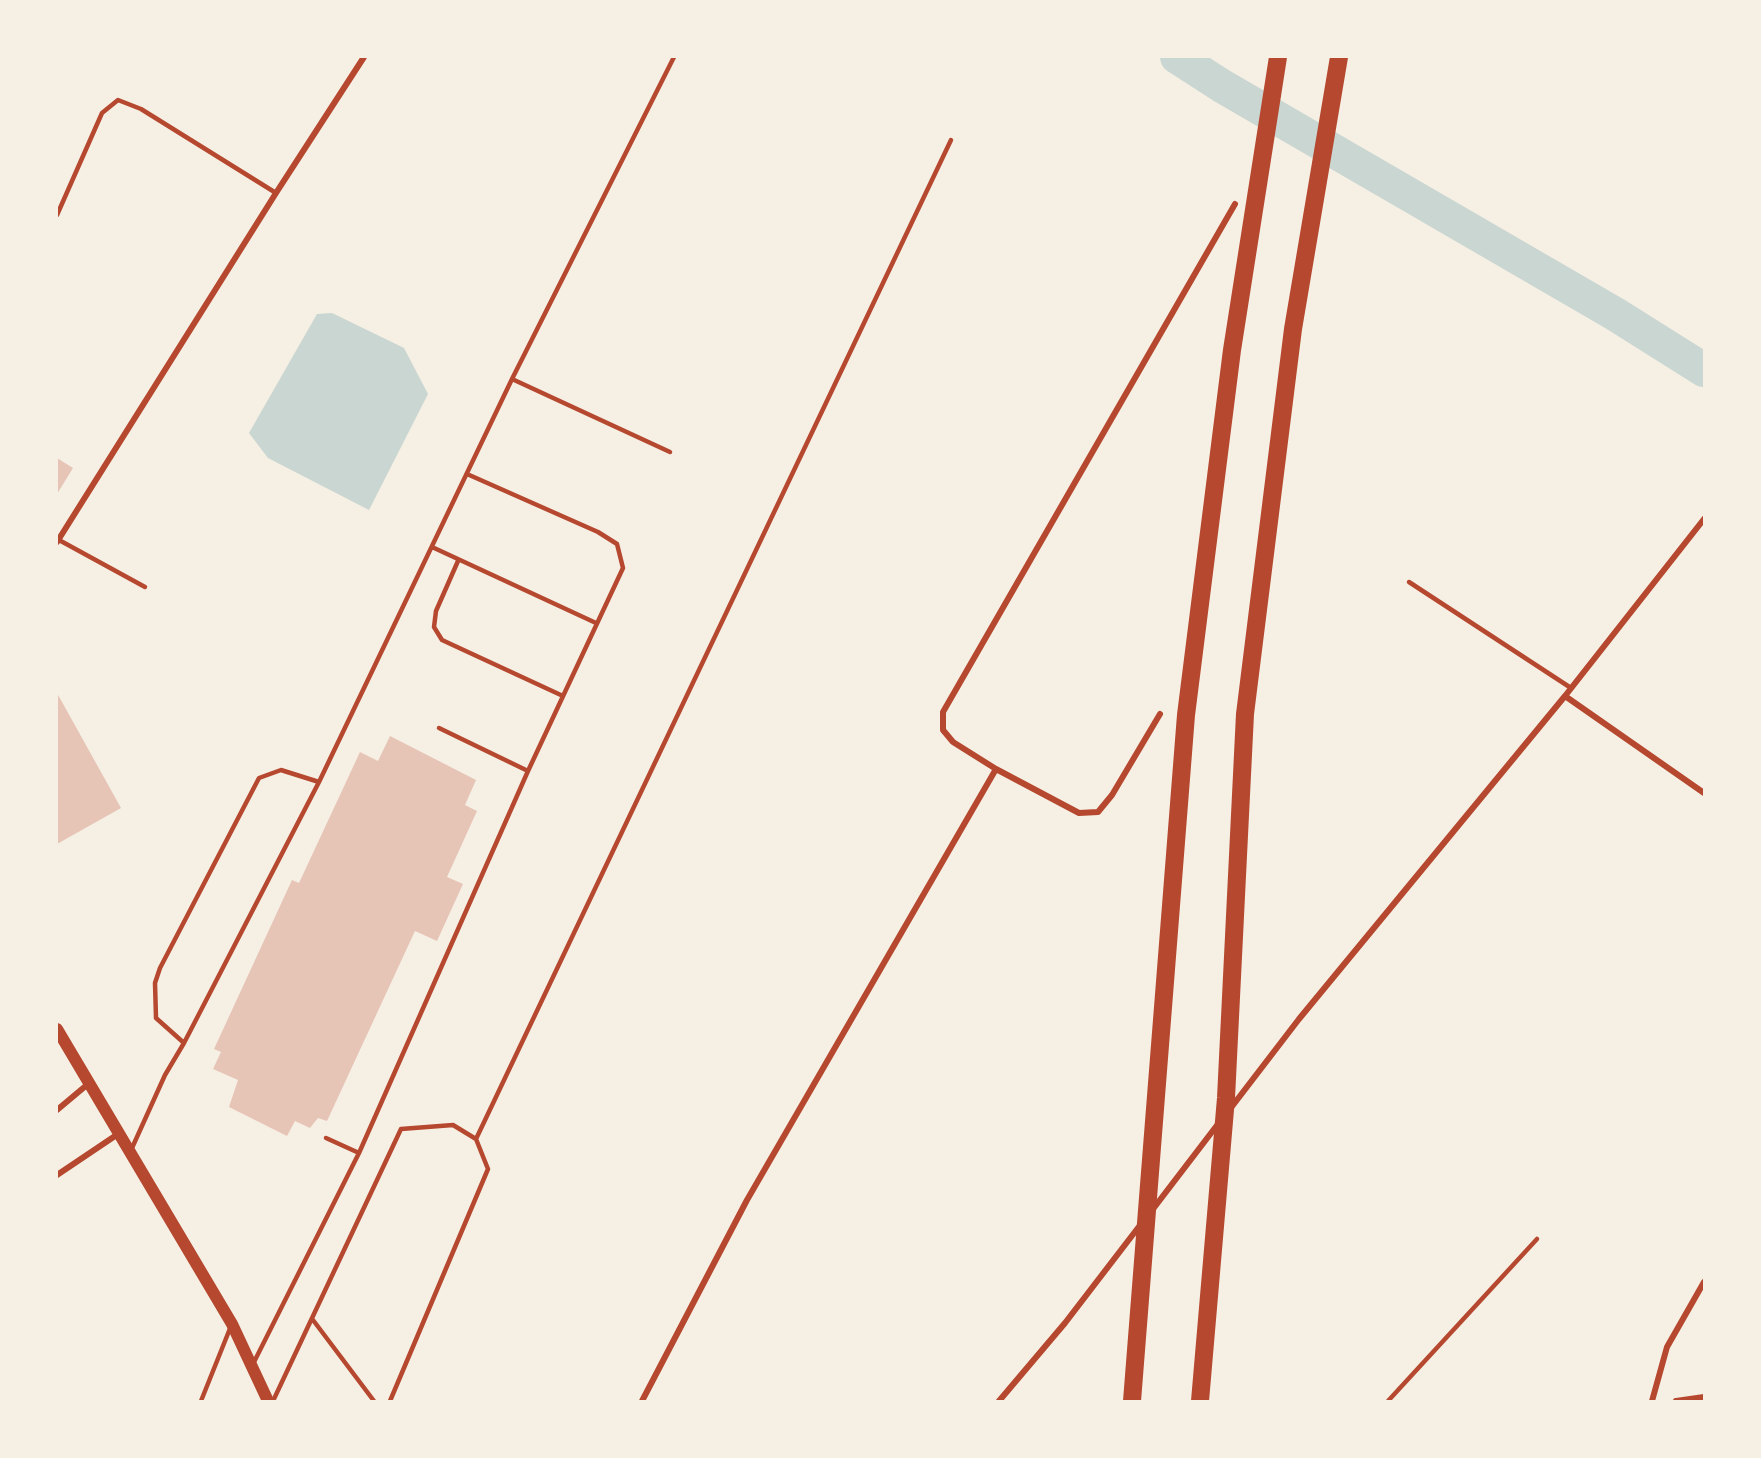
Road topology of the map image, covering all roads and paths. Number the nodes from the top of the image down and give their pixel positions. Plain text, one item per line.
1 (364, 57) edge
2 (674, 57) edge
3 (1278, 57) edge
4 (1339, 57) edge
5 (951, 140) dead end
6 (276, 193) junction
7 (1235, 204) dead end
8 (57, 215) edge
9 (512, 379) junction
10 (669, 452) dead end
11 (467, 474) junction
12 (1704, 519) edge
13 (58, 541) edge
14 (432, 547) junction
15 (458, 561) junction
16 (1409, 582) dead end
17 (146, 587) dead end
18 (596, 623) junction
19 (1571, 688) junction
20 (563, 696) junction
21 (1565, 696) junction
22 (1160, 714) dead end
23 (439, 728) dead end
24 (996, 769) junction
25 (528, 771) junction
26 (319, 782) junction
27 (1704, 793) edge
28 (57, 1029) edge
29 (184, 1043) junction
30 (88, 1084) junction
31 (57, 1110) edge
32 (118, 1134) junction
33 (326, 1138) dead end
34 (476, 1139) junction
35 (129, 1153) junction
36 (359, 1153) junction
37 (57, 1175) edge
38 (1537, 1239) dead end
39 (1704, 1282) edge
40 (313, 1320) junction
41 (232, 1324) junction
42 (251, 1368) junction
43 (1704, 1397) edge
44 (201, 1401) edge
45 (268, 1401) edge
46 (273, 1401) edge
47 (374, 1401) edge
48 (390, 1401) edge
49 (642, 1401) edge
50 (999, 1401) edge
51 (1132, 1401) edge
52 (1200, 1401) edge
53 (1388, 1401) edge
54 (1652, 1401) edge
55 (1676, 1401) edge

1 - 6 street
2 - 9 lane
3 - 51 highway
4 - 52 highway
5 - 34 lane
6 - 8 lane
6 - 13 street
7 - 24 street
9 - 10 lane
9 - 11 lane
11 - 14 lane
11 - 18 lane
12 - 19 street
13 - 17 lane
14 - 15 lane
14 - 26 lane
15 - 18 lane
15 - 20 lane
16 - 19 lane
18 - 20 lane
19 - 21 street
20 - 25 lane
21 - 27 street
21 - 50 street
22 - 24 street
23 - 25 lane
24 - 49 street
25 - 36 lane
26 - 29 lane
26 - 29 lane
28 - 30 main road
29 - 35 lane
30 - 31 street
30 - 32 main road
32 - 35 main road
32 - 37 street
33 - 36 lane
34 - 40 lane
34 - 48 lane
35 - 41 main road
36 - 42 lane
38 - 53 lane
39 - 54 street
40 - 46 lane
40 - 47 lane
41 - 42 main road
41 - 44 lane
42 - 45 main road
43 - 55 street

